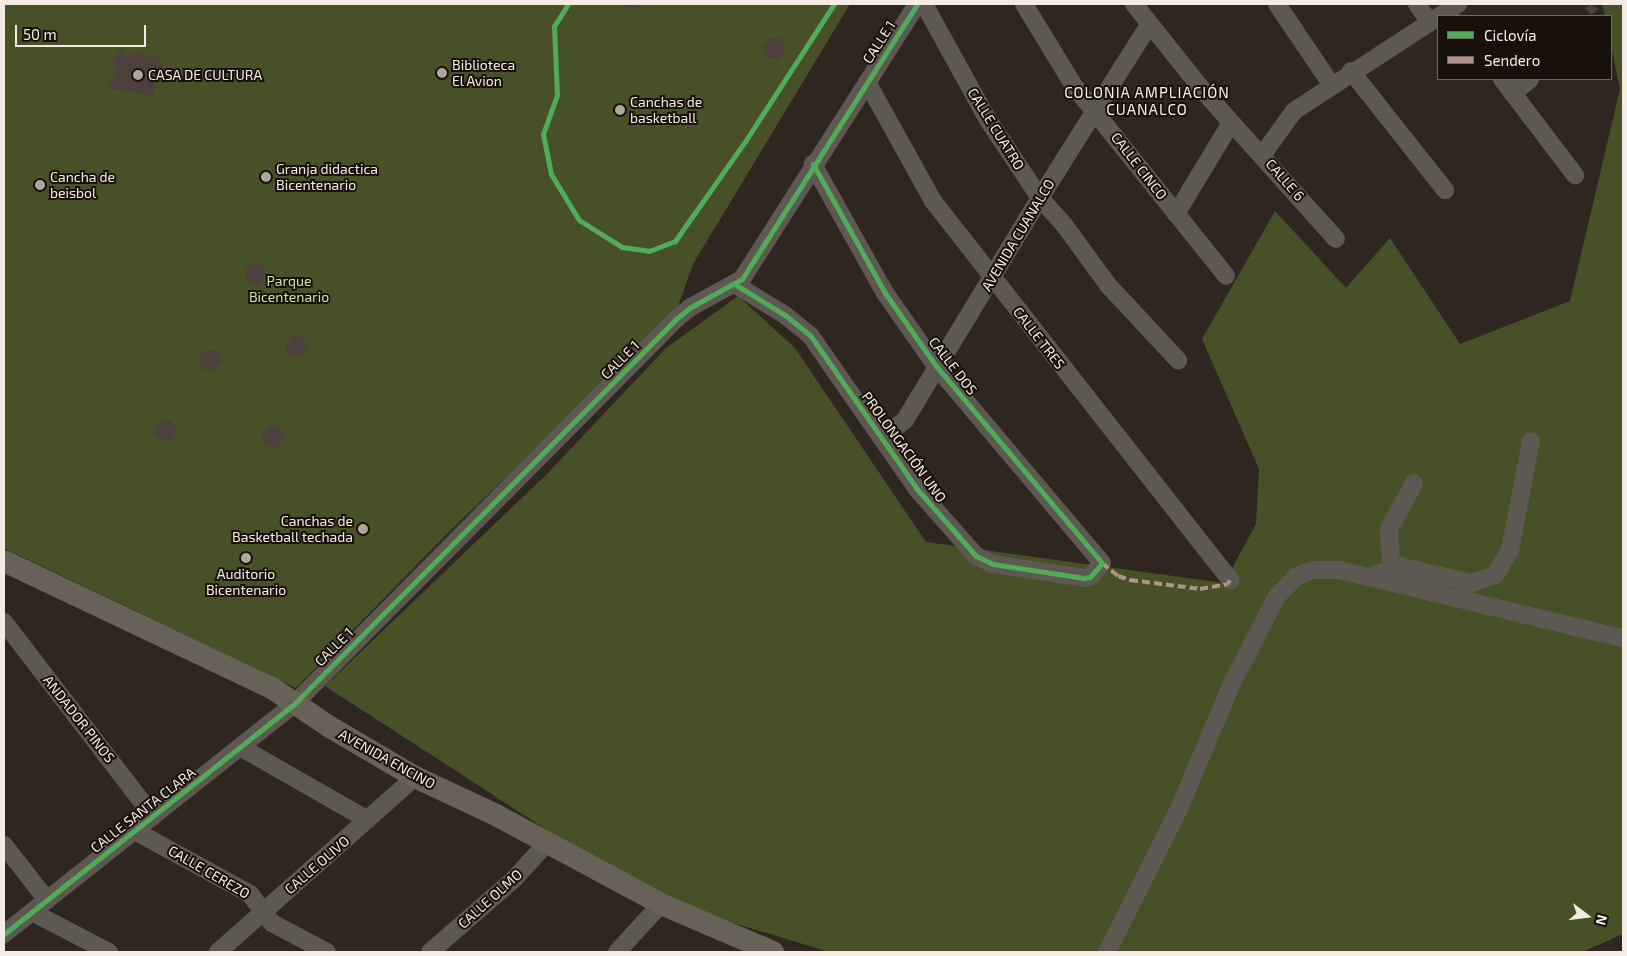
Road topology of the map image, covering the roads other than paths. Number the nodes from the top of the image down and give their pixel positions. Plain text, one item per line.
1 (917, 4) edge
2 (924, 4) edge
3 (1024, 4) edge
4 (1134, 4) edge
5 (1277, 4) edge
6 (1417, 4) edge
7 (1437, 17) edge
8 (1429, 21) junction
9 (1149, 25) junction
10 (1351, 71) junction
11 (1503, 80) edge
12 (1529, 80) edge
13 (867, 82) junction
14 (1331, 84) junction
15 (1513, 93) junction
16 (1095, 112) junction
17 (1231, 123) junction
18 (1263, 154) junction
19 (813, 164) junction
20 (1576, 175) dead end
21 (1445, 190) dead end
22 (1040, 198) junction
23 (1176, 214) junction
24 (1336, 239) dead end
25 (1226, 276) dead end
26 (992, 280) junction
27 (736, 285) junction
28 (1178, 360) dead end
29 (936, 366) junction
30 (882, 438) junction
31 (1531, 441) dead end
32 (1414, 483) dead end
33 (4, 561) edge
34 (1102, 564) joint
35 (1391, 566) junction
36 (1371, 576) junction
37 (1230, 580) dead end
38 (4, 622) edge
39 (1623, 638) edge
40 (295, 703) junction
41 (240, 747) junction
42 (415, 777) junction
43 (153, 816) junction
44 (368, 820) junction
45 (135, 831) junction
46 (547, 843) junction
47 (4, 845) edge
48 (47, 900) junction
49 (661, 904) junction
50 (32, 912) junction
51 (263, 912) junction
52 (4, 934) edge
53 (109, 952) edge
54 (218, 952) edge
55 (327, 952) edge
56 (430, 952) edge
57 (617, 952) edge
58 (773, 952) edge
59 (1107, 952) edge

1 - 13 street, CALLE 1
2 - 22 street, CALLE CUATRO
3 - 16 street, CALLE CINCO
4 - 9 street, CALLE 6
5 - 14 street
6 - 8 street
7 - 8 street
8 - 10 street
9 - 16 street, AVENIDA CUANALCO
9 - 17 street, CALLE 6
10 - 14 street
10 - 21 street
11 - 15 street
12 - 15 street
13 - 19 street, CALLE 1
13 - 26 street, CALLE TRES
14 - 18 street
15 - 20 street
16 - 22 street, AVENIDA CUANALCO
16 - 23 street, CALLE CINCO
17 - 18 street, CALLE 6
17 - 23 street
18 - 24 street, CALLE 6
19 - 27 street, CALLE 1
19 - 29 street, CALLE DOS
22 - 26 street, AVENIDA CUANALCO
22 - 28 street, CALLE CUATRO
23 - 25 street, CALLE CINCO
26 - 29 street, AVENIDA CUANALCO
26 - 37 street, CALLE TRES
27 - 30 street, PROLONGACIÓN UNO
27 - 40 street, CALLE 1
29 - 30 street, AVENIDA CUANALCO
29 - 34 street, CALLE DOS
30 - 34 street, PROLONGACIÓN UNO
31 - 35 street
32 - 35 street
33 - 40 main road, AVENIDA ENCINO
35 - 36 street
36 - 39 street
36 - 59 street
38 - 43 street, ANDADOR PINOS
40 - 41 street, CALLE SANTA CLARA
40 - 42 main road, AVENIDA ENCINO
41 - 43 street, CALLE SANTA CLARA
41 - 44 street
42 - 44 street, CALLE OLIVO
42 - 46 main road, AVENIDA ENCINO
43 - 45 street, CALLE SANTA CLARA
44 - 51 street, CALLE OLIVO
45 - 48 street, CALLE SANTA CLARA
45 - 51 street, CALLE CEREZO
46 - 49 main road, AVENIDA ENCINO
46 - 56 street, CALLE OLMO
47 - 48 street
48 - 50 street, CALLE SANTA CLARA
49 - 57 street
49 - 58 main road, AVENIDA ENCINO
50 - 52 street, CALLE SANTA CLARA
50 - 53 street
51 - 54 street, CALLE OLIVO
51 - 55 street, CALLE CEREZO

